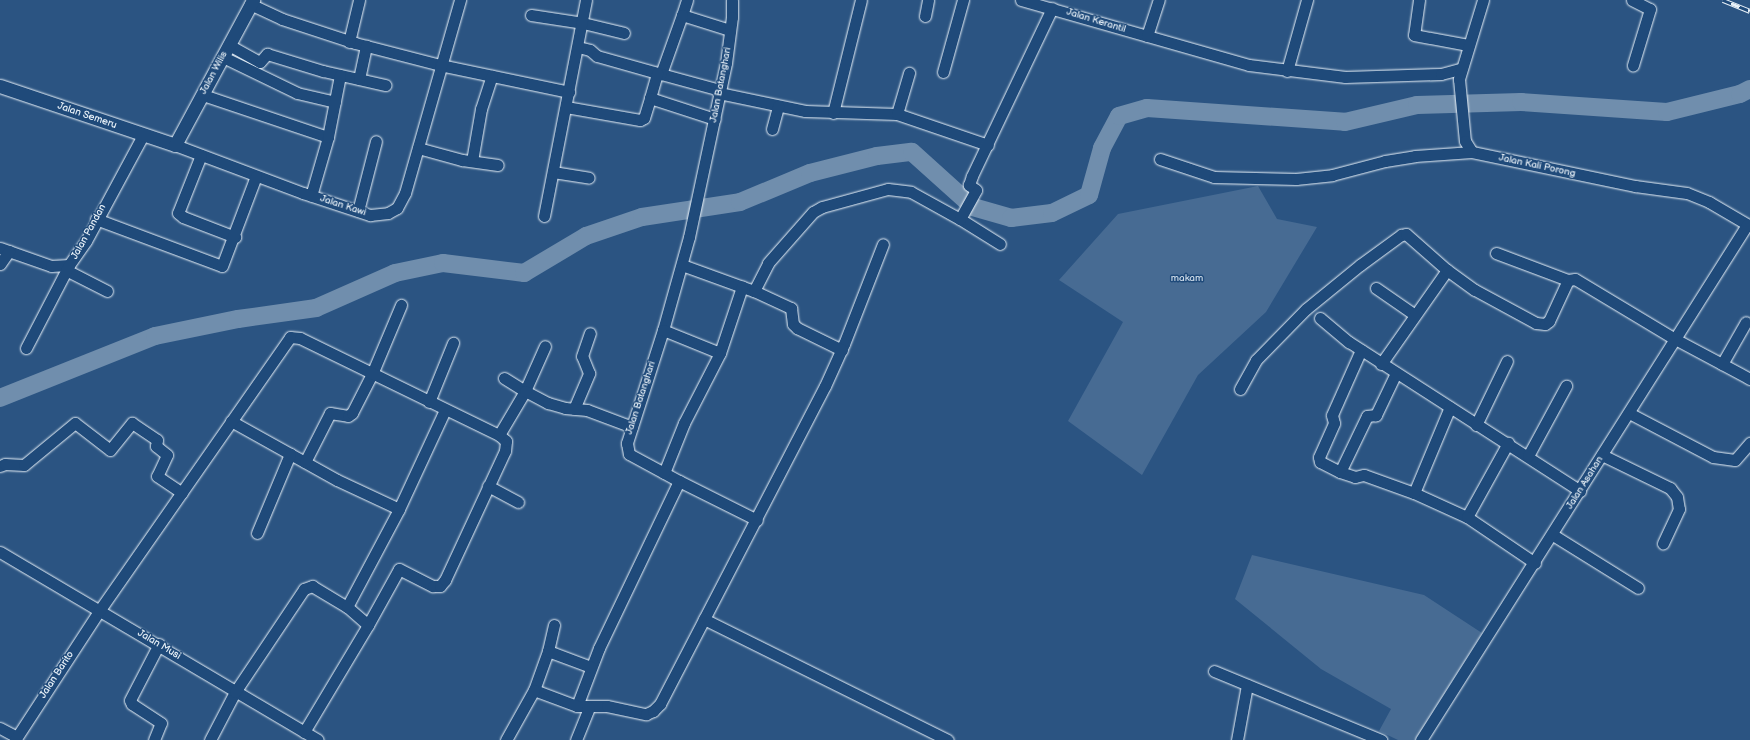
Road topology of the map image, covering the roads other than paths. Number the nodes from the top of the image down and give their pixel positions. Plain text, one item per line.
1 (359, 0) edge
2 (460, 0) edge
3 (586, 0) edge
4 (687, 0) edge
5 (732, 0) edge
6 (861, 0) edge
7 (928, 0) edge
8 (963, 0) edge
9 (1021, 0) edge
10 (1159, 0) edge
11 (1307, 0) edge
12 (1419, 0) edge
13 (1483, 0) edge
14 (1632, 0) edge
15 (252, 2) edge
16 (1052, 8) junction
17 (531, 15) dead end
18 (682, 15) junction
19 (925, 16) dead end
20 (583, 23) junction
21 (730, 30) junction
22 (624, 33) dead end
23 (1147, 36) junction
24 (349, 42) junction
25 (229, 45) junction
26 (1468, 45) junction
27 (366, 46) junction
28 (578, 47) junction
29 (223, 57) junction
30 (440, 65) junction
31 (1633, 65) dead end
32 (1287, 71) junction
33 (943, 72) dead end
34 (909, 73) dead end
35 (659, 74) junction
36 (1459, 74) junction
37 (340, 75) junction
38 (492, 76) junction
39 (360, 79) junction
40 (385, 85) dead end
41 (0, 86) edge
42 (720, 91) junction
43 (569, 92) junction
44 (203, 95) junction
45 (650, 98) junction
46 (335, 102) junction
47 (778, 106) junction
48 (566, 107) junction
49 (832, 113) junction
50 (897, 114) junction
51 (715, 119) junction
52 (772, 129) dead end
53 (143, 135) junction
54 (328, 137) junction
55 (376, 141) dead end
56 (175, 145) junction
57 (988, 145) junction
58 (418, 148) junction
59 (1472, 152) junction
60 (201, 155) junction
61 (1160, 159) dead end
62 (472, 161) junction
63 (498, 164) dead end
64 (553, 172) junction
65 (256, 176) junction
66 (589, 178) dead end
67 (311, 196) junction
68 (358, 211) junction
69 (544, 216) dead end
70 (962, 217) junction
71 (96, 219) junction
72 (1749, 226) edge
73 (235, 237) junction
74 (883, 244) dead end
75 (1000, 244) dead end
76 (4, 249) edge
77 (1496, 253) dead end
78 (0, 264) edge
79 (682, 265) junction
80 (68, 268) junction
81 (1447, 270) junction
82 (1568, 280) junction
83 (742, 287) junction
84 (1376, 288) dead end
85 (107, 291) dead end
86 (754, 291) junction
87 (401, 305) dead end
88 (1415, 315) junction
89 (1320, 318) dead end
90 (1746, 322) dead end
91 (664, 330) junction
92 (590, 333) dead end
93 (1675, 339) junction
94 (453, 343) dead end
95 (545, 346) dead end
96 (26, 348) dead end
97 (842, 350) junction
98 (1361, 350) junction
99 (720, 353) junction
100 (1507, 362) dead end
101 (1381, 364) junction
102 (1722, 364) junction
103 (1396, 373) junction
104 (372, 374) junction
105 (504, 378) dead end
106 (1750, 379) edge
107 (1566, 386) dead end
108 (1240, 389) dead end
109 (525, 391) junction
110 (429, 402) junction
111 (1450, 407) junction
112 (574, 409) junction
113 (445, 410) junction
114 (1629, 412) junction
115 (231, 421) junction
116 (1476, 425) junction
117 (632, 427) junction
118 (499, 435) junction
119 (1750, 443) edge
120 (1508, 444) junction
121 (290, 454) junction
122 (1602, 455) junction
123 (1528, 456) junction
124 (304, 462) junction
125 (0, 466) edge
126 (1340, 472) junction
127 (664, 473) junction
128 (679, 481) junction
129 (488, 486) junction
130 (1580, 491) junction
131 (182, 493) junction
132 (1414, 493) junction
133 (518, 502) dead end
134 (399, 509) junction
135 (1467, 517) junction
136 (757, 520) junction
137 (257, 533) dead end
138 (1553, 535) junction
139 (1663, 543) dead end
140 (0, 552) edge
141 (1535, 563) junction
142 (1638, 588) dead end
143 (347, 607) junction
144 (99, 610) junction
145 (704, 619) junction
146 (368, 625) junction
147 (554, 625) dead end
148 (159, 644) junction
149 (548, 651) junction
150 (591, 667) junction
151 (1214, 671) dead end
152 (1247, 684) junction
153 (534, 690) junction
154 (235, 692) junction
155 (578, 706) junction
156 (589, 707) junction
157 (0, 728) edge
158 (304, 732) junction
159 (16, 739) edge
160 (154, 740) edge
161 (210, 740) edge
162 (318, 740) edge
163 (506, 740) edge
164 (576, 740) edge
165 (948, 740) edge
166 (1237, 740) edge
167 (1381, 740) edge
168 (1421, 740) edge

1 - 24 street
2 - 30 street, Jalan Kawi
3 - 20 street
4 - 18 street
5 - 21 street, Jalan Batanghari
6 - 49 street
7 - 19 street
8 - 33 street
9 - 16 street, Jalan Kerantil
10 - 23 street
11 - 32 street
12 - 26 street
13 - 26 street
14 - 31 street
15 - 24 street
15 - 25 main road, Jalan Wilis
16 - 23 street, Jalan Kerantil
16 - 57 street
17 - 20 street
18 - 21 street
18 - 35 street
20 - 22 street
20 - 28 street
21 - 42 street, Jalan Batanghari
23 - 32 street, Jalan Kerantil
24 - 27 street
25 - 29 main road, Jalan Wilis
25 - 37 street
26 - 36 street
27 - 30 street
27 - 39 street
28 - 35 street
28 - 43 street
29 - 44 main road, Jalan Wilis
29 - 46 street
30 - 38 street
30 - 58 street, Jalan Kawi
32 - 36 street, Jalan Kerantil
34 - 50 street
35 - 42 street
35 - 45 street
36 - 59 street
37 - 39 street
37 - 46 street
38 - 43 street
38 - 62 street
39 - 40 street
41 - 53 main road, Jalan Semeru
42 - 47 street
42 - 51 street, Jalan Batanghari
43 - 48 street
44 - 54 street
44 - 56 main road, Jalan Wilis
45 - 48 street
45 - 51 street
46 - 54 street
47 - 49 street
47 - 52 street
48 - 64 street
49 - 50 street
50 - 57 street
51 - 79 street, Jalan Batanghari
53 - 56 main road, Jalan Semeru
53 - 71 street, Jalan Pandan
54 - 67 street
55 - 68 street
56 - 60 street, Jalan Kawi
57 - 70 street
58 - 62 street
58 - 68 street, Jalan Kawi
59 - 61 street, Jalan Kali Porong
59 - 72 street, Jalan Kali Porong
60 - 65 street, Jalan Kawi
60 - 73 street
62 - 63 street
64 - 66 street
64 - 69 street
65 - 67 street, Jalan Kawi
65 - 73 street
67 - 68 street, Jalan Kawi
70 - 75 street
70 - 86 street
71 - 73 street
71 - 80 street, Jalan Pandan
72 - 93 street, Jalan Asahan
74 - 97 street
76 - 78 street
76 - 80 street, Jalan Pandan
77 - 82 street
79 - 83 street
79 - 91 street, Jalan Batanghari
80 - 85 street
80 - 96 street
81 - 82 street
81 - 88 street
81 - 108 street
82 - 93 street
83 - 86 street
83 - 99 street
84 - 88 street
86 - 97 street
87 - 104 street
88 - 101 street
89 - 98 street
90 - 102 street
91 - 99 street
91 - 117 street, Jalan Batanghari
92 - 112 street
93 - 102 street
93 - 114 street, Jalan Asahan
94 - 110 street
95 - 109 street
97 - 136 street
98 - 101 street
98 - 126 street
99 - 127 street
100 - 116 street
101 - 103 street
102 - 106 street
103 - 111 street
103 - 126 street
104 - 110 street
104 - 115 street, Jalan Barito
104 - 124 street
105 - 109 street
107 - 123 street
109 - 112 street
109 - 118 street
110 - 113 street
111 - 116 street
111 - 132 street
112 - 117 street
113 - 118 street
113 - 134 street
114 - 119 street
114 - 122 street, Jalan Asahan
115 - 121 street
115 - 131 street, Jalan Barito
116 - 120 street
117 - 127 street, Jalan Batanghari
118 - 129 street
120 - 123 street
120 - 135 street
121 - 124 street
121 - 137 street
122 - 130 street, Jalan Asahan
122 - 139 street
123 - 130 street
124 - 134 street
125 - 131 street
126 - 132 street
127 - 128 street, Jalan Batanghari
128 - 136 street, Jalan Batanghari
128 - 150 street
129 - 133 street
129 - 146 street
130 - 138 street, Jalan Asahan
131 - 144 street, Jalan Barito
132 - 135 street
134 - 143 street
135 - 141 street
136 - 145 street
138 - 141 street, Jalan Asahan
138 - 142 street
140 - 144 street, Jalan Musi
141 - 168 street, Jalan Asahan
143 - 146 street
143 - 154 street
144 - 148 street, Jalan Musi
144 - 159 street, Jalan Barito
145 - 156 street
145 - 165 street
146 - 158 street
147 - 149 street
148 - 154 street, Jalan Musi
148 - 160 street
149 - 150 street
149 - 153 street
150 - 155 street
151 - 152 street
152 - 166 street
152 - 167 street
153 - 155 street
153 - 163 street
154 - 158 street, Jalan Musi
154 - 161 street
155 - 156 street
156 - 164 street
157 - 159 street
158 - 162 street, Jalan Musi

